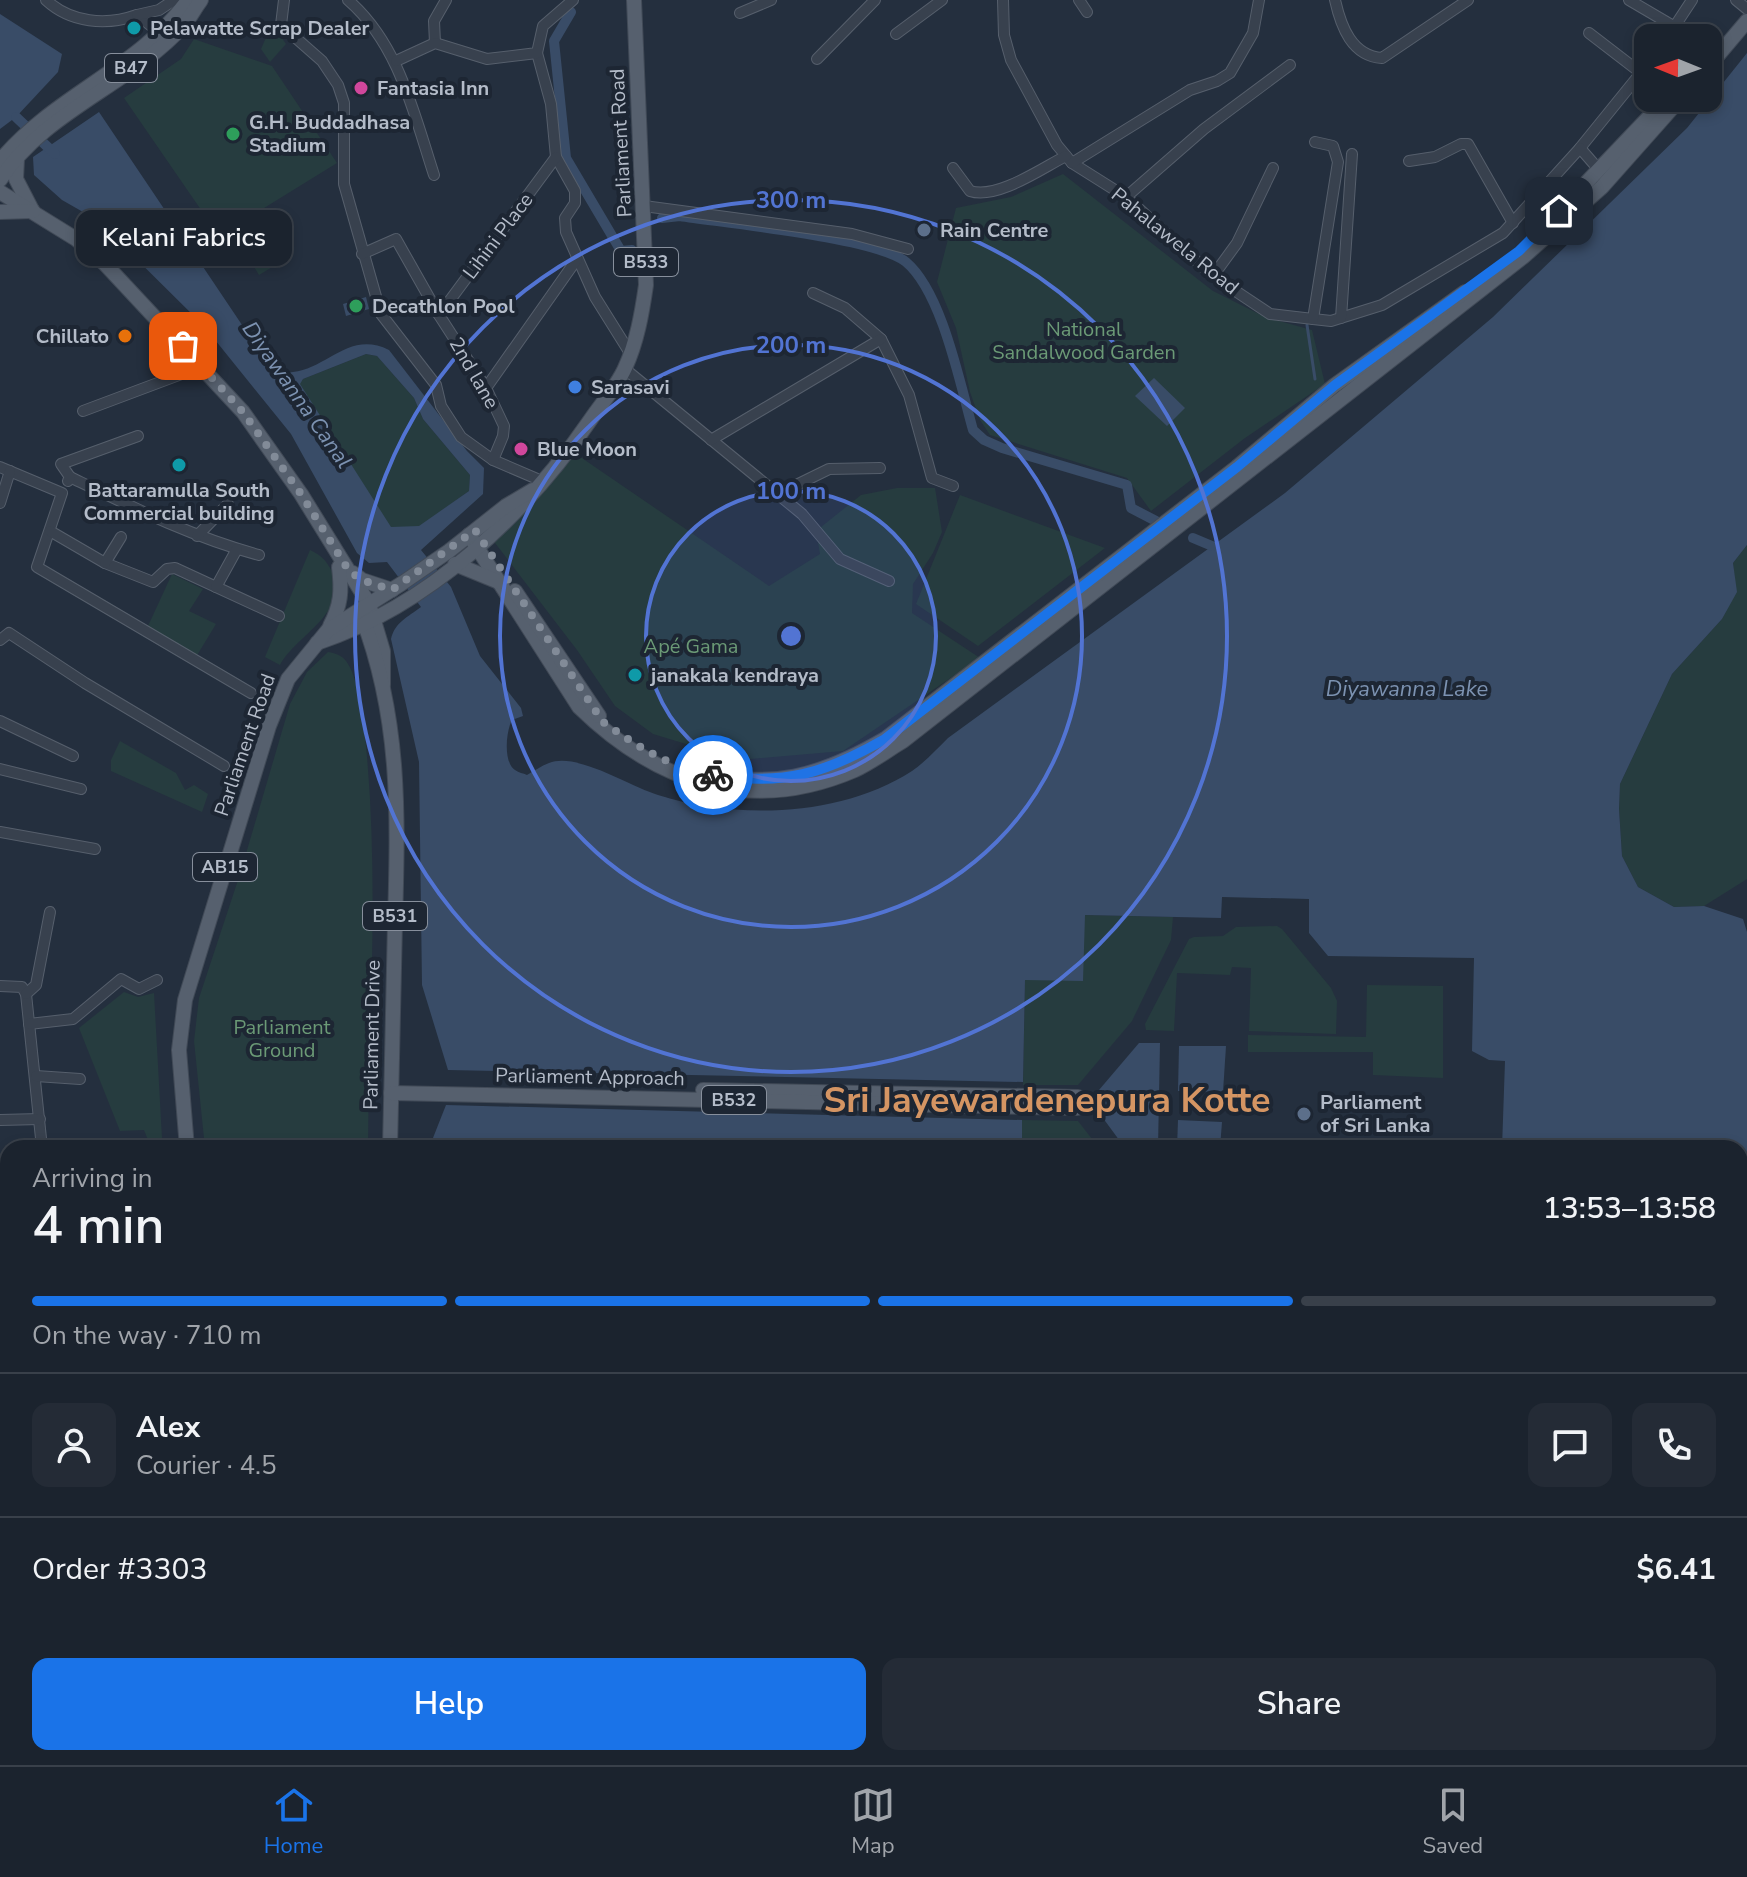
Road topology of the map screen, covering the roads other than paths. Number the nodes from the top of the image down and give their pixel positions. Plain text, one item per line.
1 (46, 0) edge
2 (174, 0) edge
3 (188, 0) edge
4 (201, 0) edge
5 (284, 0) edge
6 (348, 0) edge
7 (446, 0) edge
8 (573, 0) edge
9 (634, 0) edge
10 (771, 0) edge
11 (875, 0) edge
12 (942, 0) edge
13 (1003, 0) edge
14 (1079, 0) edge
15 (1259, 0) edge
16 (1335, 0) edge
17 (1468, 0) edge
18 (1629, 0) edge
19 (1692, 0) edge
20 (1736, 0) edge
21 (1450, 5) edge
22 (1747, 8) edge
23 (1087, 12) dead end
24 (740, 13) dead end
25 (137, 15) junction
26 (1747, 21) edge
27 (1670, 24) edge
28 (1677, 24) edge
29 (1589, 33) dead end
30 (896, 34) dead end
31 (164, 36) junction
32 (1722, 36) edge
33 (435, 43) junction
34 (1722, 50) edge
35 (537, 53) junction
36 (817, 59) dead end
37 (396, 61) junction
38 (1634, 61) edge
39 (1290, 65) dead end
40 (1634, 82) edge
41 (1654, 112) edge
42 (1669, 112) edge
43 (1315, 142) dead end
44 (1580, 148) junction
45 (13, 150) edge
46 (1352, 154) dead end
47 (556, 157) junction
48 (1069, 159) junction
49 (0, 161) edge
50 (1409, 161) dead end
51 (953, 168) dead end
52 (1273, 168) dead end
53 (1600, 171) junction
54 (434, 175) dead end
55 (0, 180) edge
56 (0, 192) edge
57 (1126, 197) junction
58 (644, 206) junction
59 (33, 211) junction
60 (0, 212) edge
61 (1513, 223) junction
62 (908, 249) dead end
63 (362, 254) junction
64 (577, 259) junction
65 (1213, 276) junction
66 (813, 293) dead end
67 (439, 315) junction
68 (1341, 318) junction
69 (1313, 319) junction
70 (881, 339) junction
71 (630, 353) junction
72 (203, 366) junction
73 (625, 369) junction
74 (486, 388) junction
75 (83, 411) dead end
76 (138, 436) dead end
77 (711, 440) junction
78 (493, 460) junction
79 (880, 468) dead end
80 (5, 469) edge
81 (70, 477) junction
82 (538, 486) junction
83 (953, 486) dead end
84 (62, 493) junction
85 (778, 494) junction
86 (0, 503) edge
87 (228, 504) dead end
88 (50, 531) junction
89 (197, 536) junction
90 (121, 537) dead end
91 (476, 539) junction
92 (237, 549) junction
93 (259, 555) dead end
94 (451, 561) junction
95 (105, 563) junction
96 (344, 569) junction
97 (889, 581) dead end
98 (499, 582) junction
99 (216, 587) junction
100 (397, 587) junction
101 (364, 607) junction
102 (394, 609) junction
103 (279, 616) dead end
104 (370, 622) junction
105 (328, 630) junction
106 (0, 640) edge
107 (317, 643) junction
108 (383, 651) junction
109 (383, 685) junction
110 (251, 693) dead end
111 (0, 721) edge
112 (73, 756) dead end
113 (224, 766) dead end
114 (0, 769) edge
115 (81, 789) dead end
116 (0, 832) edge
117 (95, 849) dead end
118 (50, 912) dead end
119 (157, 980) dead end
120 (0, 986) edge
121 (26, 994) junction
122 (29, 1024) junction
123 (36, 1076) junction
124 (80, 1079) dead end
125 (391, 1089) junction
126 (1077, 1102) dead end
127 (40, 1119) junction
128 (0, 1120) edge
129 (41, 1140) edge
130 (186, 1140) edge
131 (390, 1140) edge

1 - 25 street
2 - 25 street
3 - 31 main road, B47
4 - 31 main road, B47
5 - 63 street
6 - 37 street
7 - 33 street
8 - 35 street
9 - 58 main road, Parliament Road / B533
10 - 24 street
11 - 36 street
12 - 30 street
13 - 48 street, Pahalawela Road
14 - 23 street
15 - 48 street
16 - 21 street
17 - 21 street
18 - 27 street
19 - 28 street
20 - 22 street
22 - 32 main road
25 - 31 street
26 - 34 main road
29 - 38 street
31 - 45 main road, B47
33 - 35 street
33 - 37 street
35 - 47 street
37 - 54 street
39 - 57 street
40 - 44 street, Pahalawela Road
41 - 53 main road
42 - 98 main road
43 - 69 street
44 - 53 street
44 - 61 street, Pahalawela Road
45 - 49 main road, B47
45 - 55 main road, B47
45 - 59 main road
46 - 68 street
47 - 64 street
47 - 67 street, Lihini Place
48 - 51 street
48 - 57 street, Pahalawela Road
50 - 61 street
52 - 65 street
53 - 91 main road
56 - 59 main road
57 - 65 street, Pahalawela Road
58 - 62 street
58 - 71 main road, Parliament Road / B533
59 - 60 main road
59 - 72 main road
61 - 68 street, Pahalawela Road
63 - 67 street, 2nd lane
63 - 78 street
64 - 71 street
64 - 74 street
65 - 69 street, Pahalawela Road
66 - 70 street
67 - 74 street, 2nd lane
68 - 69 street, Pahalawela Road
70 - 77 street
70 - 83 street
71 - 73 main road, Parliament Road / B533
72 - 75 street
72 - 96 main road
73 - 77 street
73 - 82 main road, Parliament Road / B533
74 - 78 street, 2nd lane
76 - 81 street
77 - 85 street
78 - 82 street
79 - 85 street
80 - 84 street
80 - 86 street
81 - 84 street
81 - 89 street
82 - 91 main road, Parliament Road / B533
84 - 88 street
85 - 97 street
87 - 89 street
88 - 95 street
88 - 110 street
89 - 92 street
90 - 95 street
91 - 94 main road, Parliament Road / B533
91 - 98 main road
92 - 93 street
92 - 99 street
94 - 98 main road
94 - 100 main road, Parliament Road / B533
94 - 102 main road, Parliament Road / B533
95 - 99 street
96 - 100 main road
96 - 101 main road
96 - 105 main road
99 - 103 street
100 - 101 main road, Parliament Road / B533
101 - 104 main road
101 - 105 main road, Parliament Road / AB15
102 - 104 main road, Parliament Road / B533
102 - 108 main road, B531
104 - 107 main road, Parliament Road / AB15
104 - 108 main road, Parliament Drive / B531
104 - 109 main road, Parliament Drive / B531
105 - 107 main road, Parliament Road / AB15
106 - 113 street
107 - 130 main road, Parliament Road / AB15
108 - 109 main road, Parliament Drive / B531
109 - 125 main road, Parliament Drive / B531
111 - 112 street
114 - 115 street
116 - 117 street
118 - 121 street
119 - 122 street
120 - 121 street
121 - 122 street
122 - 123 street
123 - 124 street
123 - 127 street
125 - 126 main road, Parliament Approach / B532
125 - 131 main road, Parliament Drive / B531
127 - 128 street
127 - 129 street

